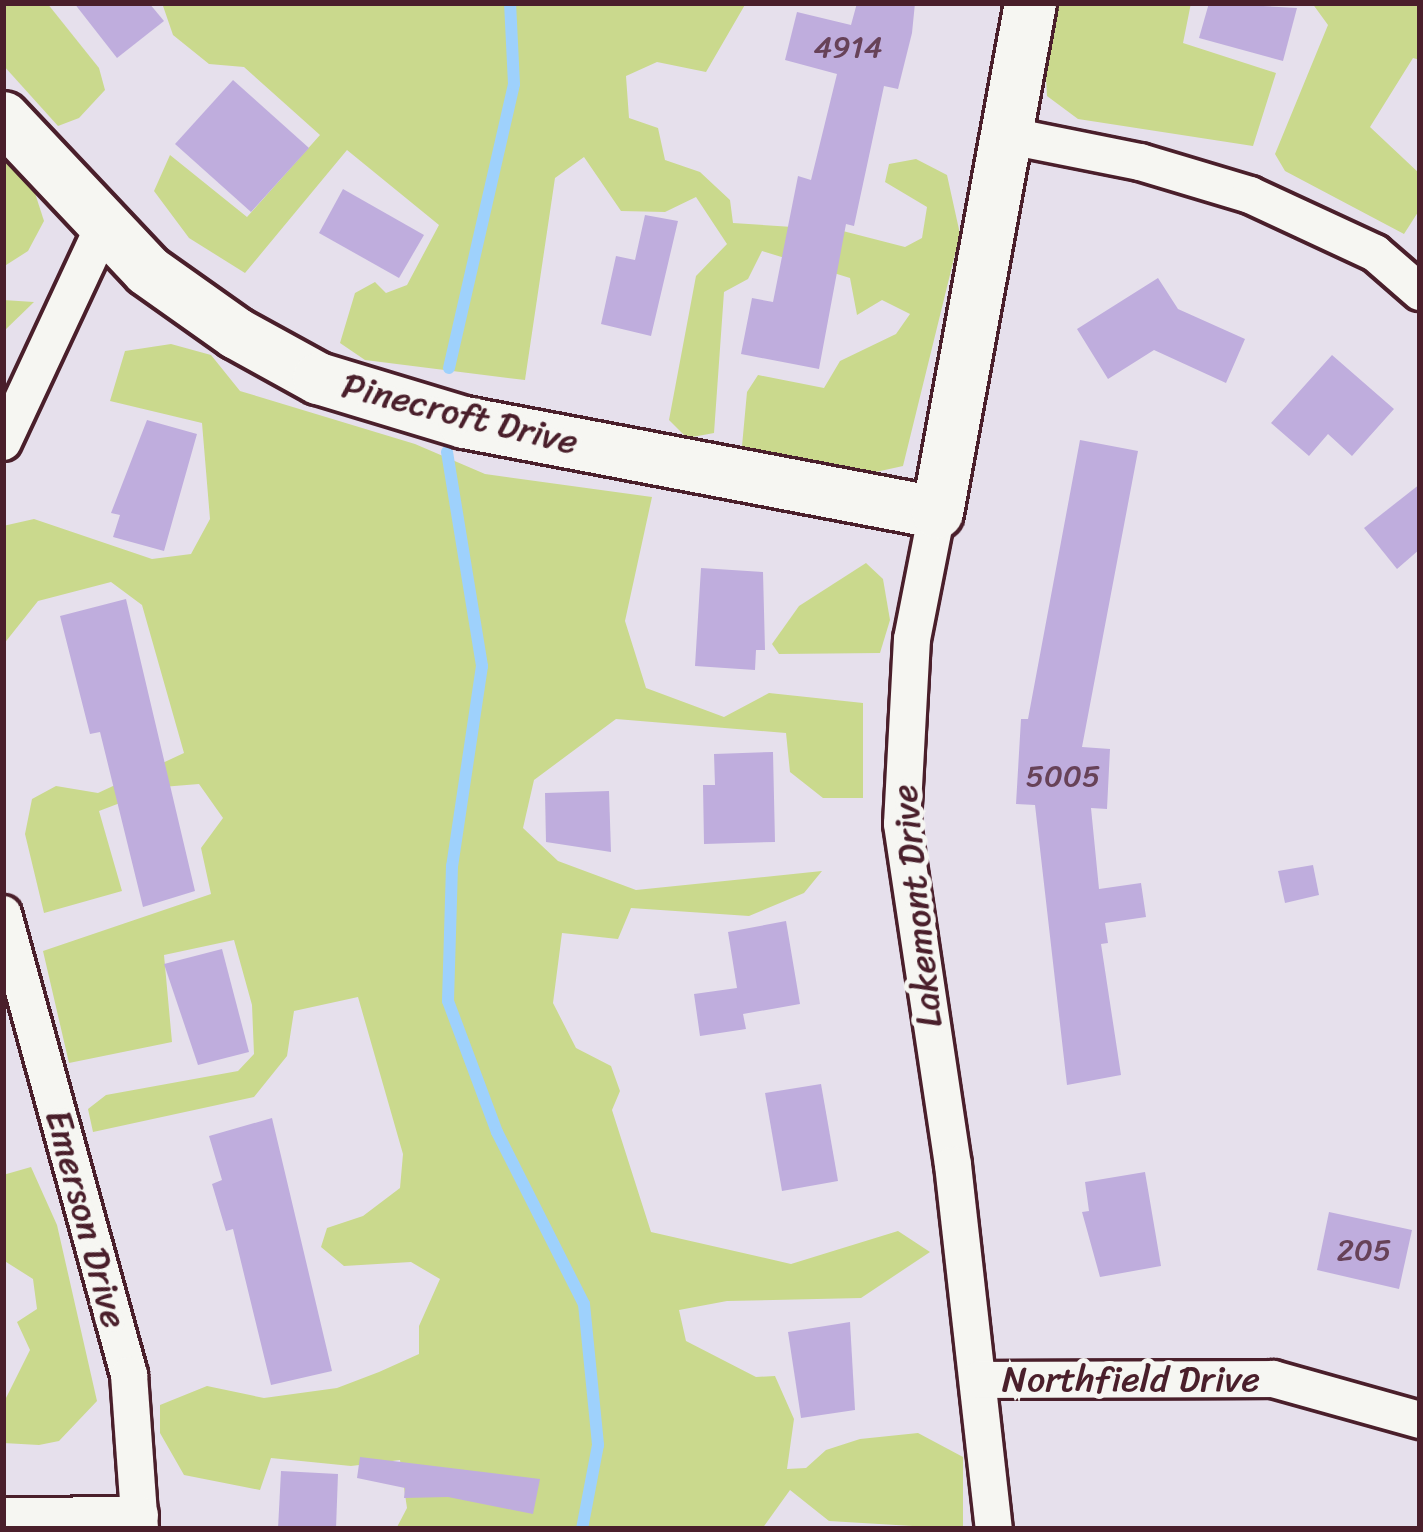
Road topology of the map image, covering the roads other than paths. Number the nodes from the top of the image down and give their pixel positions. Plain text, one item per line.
1 (1030, 3) edge
2 (3, 117) edge
3 (1005, 135) junction
4 (103, 228) junction
5 (1420, 292) edge
6 (3, 442) edge
7 (937, 512) junction
8 (3, 914) edge
9 (979, 1380) junction
10 (1420, 1420) edge
11 (3, 1516) edge
12 (140, 1522) edge
13 (994, 1529) edge

1 - 3 street, Lakemont Drive
2 - 4 street, Pinecroft Drive
3 - 5 street
3 - 7 street, Lakemont Drive
4 - 6 street
4 - 7 street, Pinecroft Drive
7 - 9 street, Lakemont Drive
8 - 12 street, Emerson Drive
9 - 10 street, Northfield Drive
9 - 13 street, Lakemont Drive
11 - 12 street

